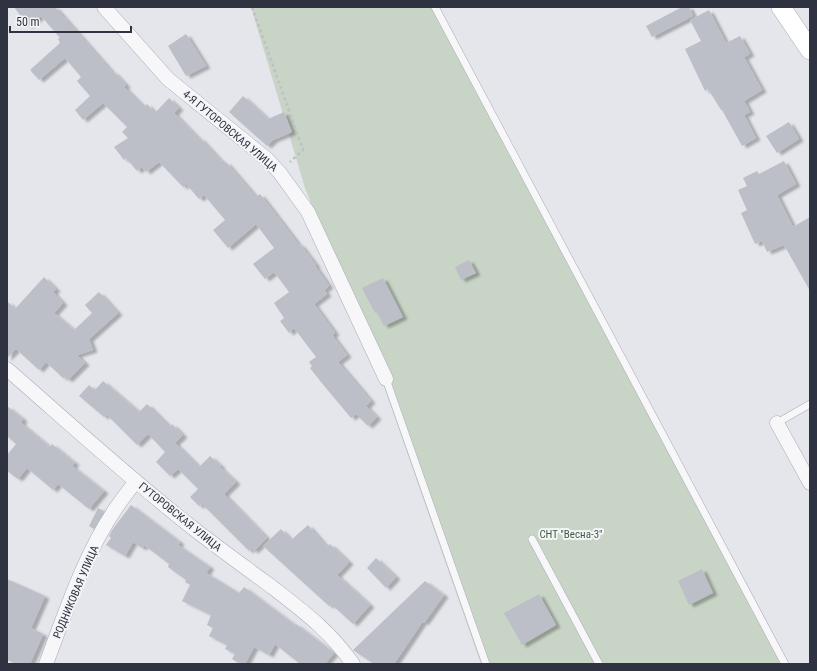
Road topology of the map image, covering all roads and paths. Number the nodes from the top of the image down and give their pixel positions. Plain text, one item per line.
1 (104, 7) edge
2 (252, 7) edge
3 (435, 7) edge
4 (781, 7) edge
5 (809, 46) edge
6 (280, 173) junction
7 (7, 369) edge
8 (386, 379) joint
9 (810, 404) edge
10 (777, 423) joint
11 (136, 481) junction
12 (810, 483) edge
13 (532, 539) dead end
14 (46, 664) edge
15 (353, 664) edge
16 (486, 664) edge
17 (599, 664) edge
18 (785, 664) edge

1 - 6 street, 4-Я ГУТОРОВСКАЯ УЛИЦА
2 - 6 path
3 - 18 lane
4 - 5 street
6 - 8 street, 4-Я ГУТОРОВСКАЯ УЛИЦА
7 - 11 street, ГУТОРОВСКАЯ УЛИЦА
8 - 16 lane
9 - 10 lane
10 - 12 street
11 - 14 street, РОДНИКОВАЯ УЛИЦА
11 - 15 street, ГУТОРОВСКАЯ УЛИЦА
13 - 17 lane

